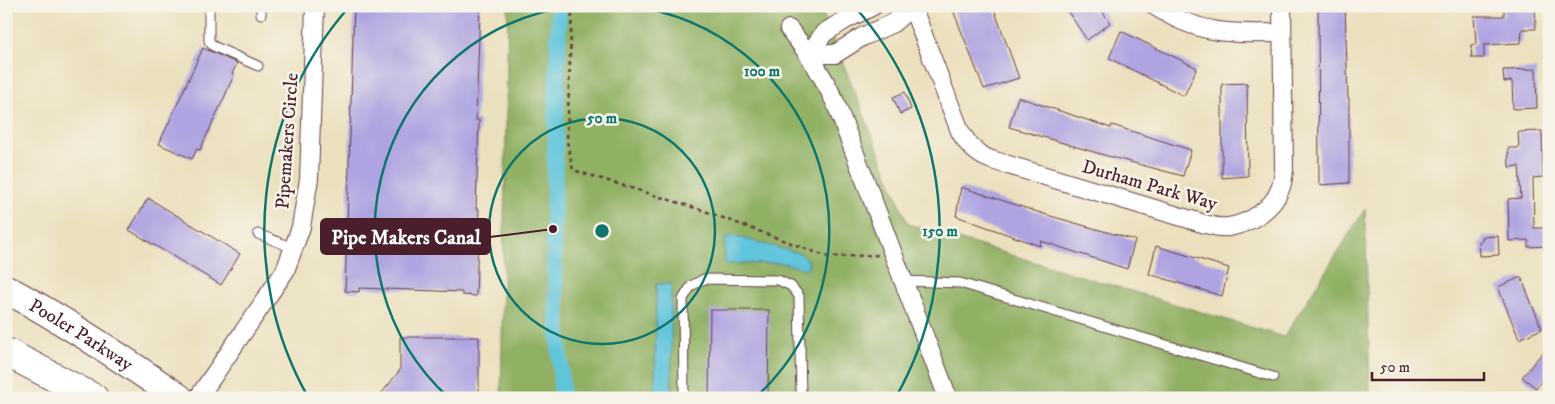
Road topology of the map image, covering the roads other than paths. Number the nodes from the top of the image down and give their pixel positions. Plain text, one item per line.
1 (210, 6) edge
2 (315, 6) edge
3 (873, 6) edge
4 (912, 6) edge
5 (1155, 6) edge
6 (1282, 6) edge
7 (845, 20) junction
8 (789, 29) dead end
9 (1282, 34) junction
10 (856, 40) junction
11 (809, 54) junction
12 (258, 66) dead end
13 (258, 234) dead end
14 (293, 248) junction
15 (904, 281) junction
16 (6, 289) edge
17 (6, 352) edge
18 (1273, 377) dead end
19 (94, 398) edge
20 (179, 398) edge
21 (198, 398) edge
22 (684, 398) edge
23 (801, 398) edge
24 (948, 398) edge

1 - 12 lane
2 - 14 street, Pipemakers Circle
3 - 7 street
4 - 9 street, Durham Park Way
4 - 10 street, Durham Park Way
5 - 9 street
6 - 9 street, Durham Park Way
7 - 10 street
7 - 11 street
8 - 11 street
10 - 11 street, Durham Park Way
11 - 15 street
13 - 14 lane
14 - 21 street, Pipemakers Circle
15 - 18 lane
15 - 24 street
16 - 20 main road, Pooler Parkway
17 - 19 main road
22 - 23 lane

